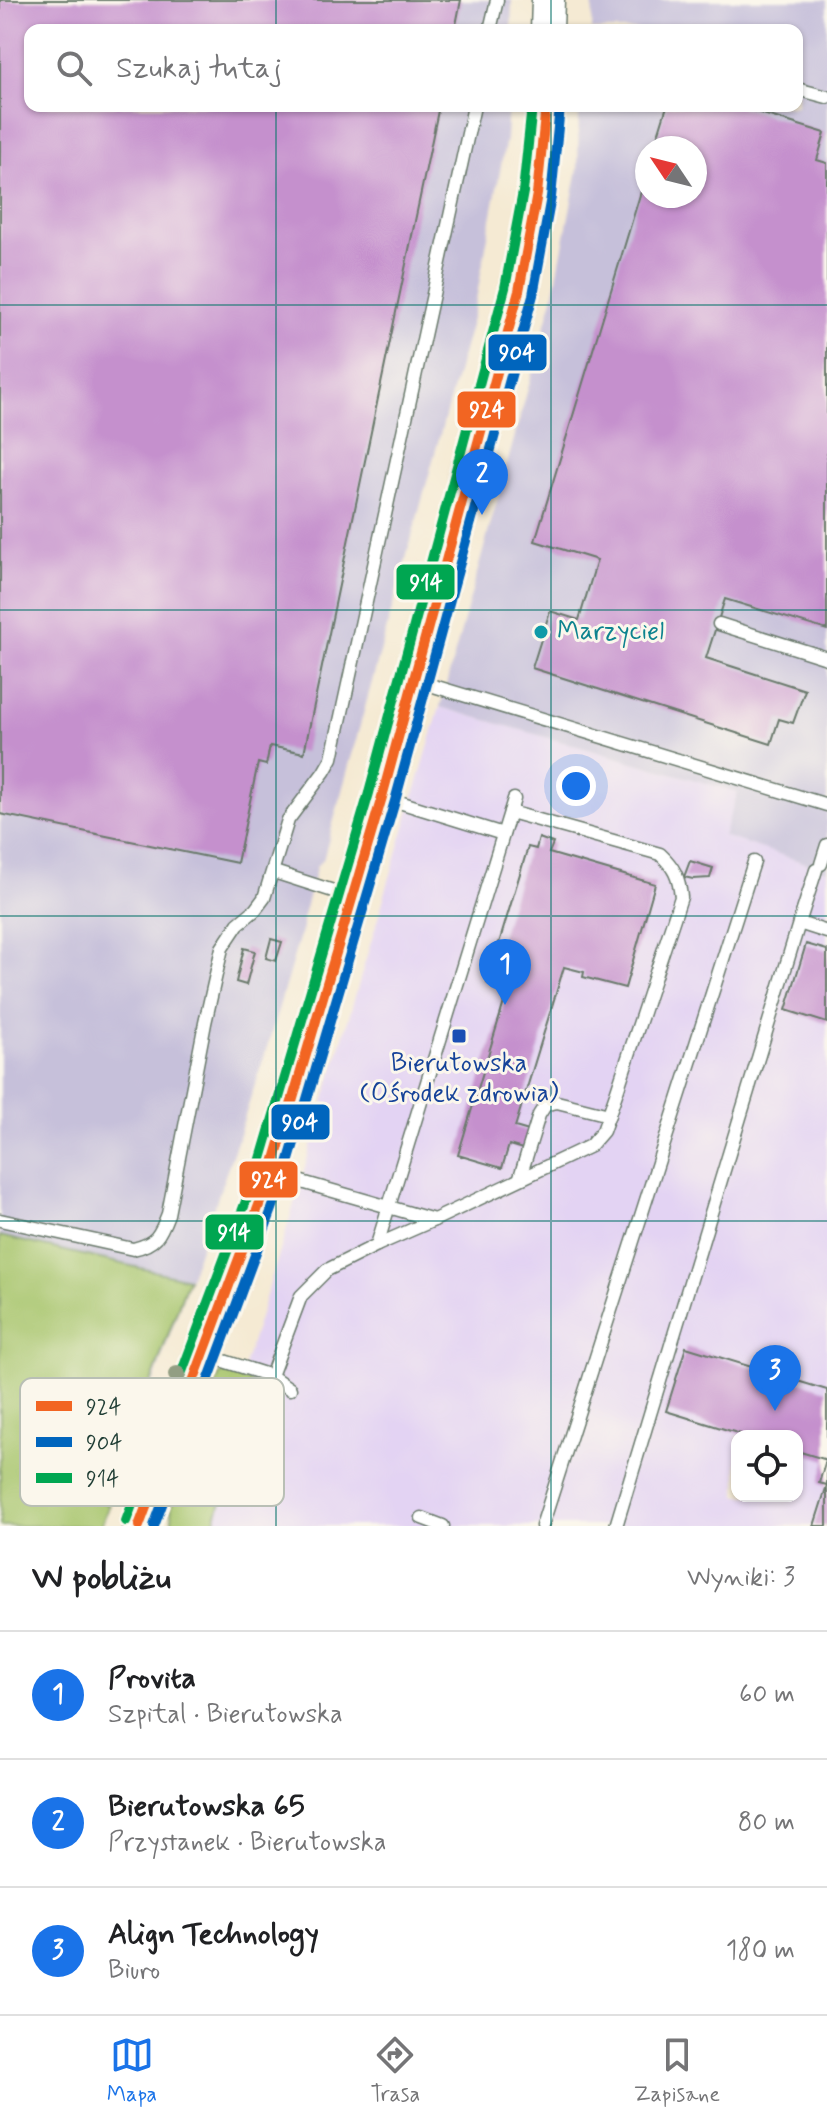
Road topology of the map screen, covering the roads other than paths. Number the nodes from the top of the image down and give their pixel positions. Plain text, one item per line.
1 (497, 0) edge
2 (548, 0) edge
3 (491, 24) edge
4 (547, 24) edge
5 (803, 91) edge
6 (827, 97) edge
7 (473, 112) edge
8 (545, 112) edge
9 (719, 624) dead end
10 (827, 658) edge
11 (415, 680) junction
12 (382, 797) junction
13 (827, 805) edge
14 (503, 834) junction
15 (827, 845) edge
16 (754, 862) dead end
17 (274, 872) junction
18 (352, 897) junction
19 (799, 923) junction
20 (827, 932) edge
21 (609, 1115) junction
22 (271, 1173) junction
23 (520, 1177) junction
24 (390, 1206) junction
25 (0, 1220) edge
26 (434, 1220) junction
27 (377, 1245) junction
28 (204, 1354) junction
29 (271, 1376) junction
30 (195, 1378) edge
31 (274, 1378) edge
32 (284, 1385) edge
33 (290, 1389) dead end
34 (147, 1506) edge
35 (422, 1518) dead end
36 (139, 1526) edge
37 (443, 1526) edge
38 (542, 1526) edge
39 (616, 1526) edge

1 - 3 lane
2 - 4 street
5 - 6 lane
7 - 17 lane
8 - 11 street
9 - 10 lane
11 - 12 street
11 - 13 lane
12 - 14 lane
12 - 18 street
14 - 21 lane
14 - 24 lane
15 - 19 lane
16 - 38 lane
17 - 18 lane
17 - 25 lane
18 - 22 street
19 - 20 lane
19 - 39 lane
21 - 23 lane
21 - 23 lane
22 - 24 lane
22 - 28 street
23 - 26 lane
24 - 26 lane
24 - 27 lane
26 - 27 lane
27 - 29 lane
28 - 29 lane
28 - 30 street
29 - 31 lane
32 - 33 lane
34 - 36 street
35 - 37 lane

